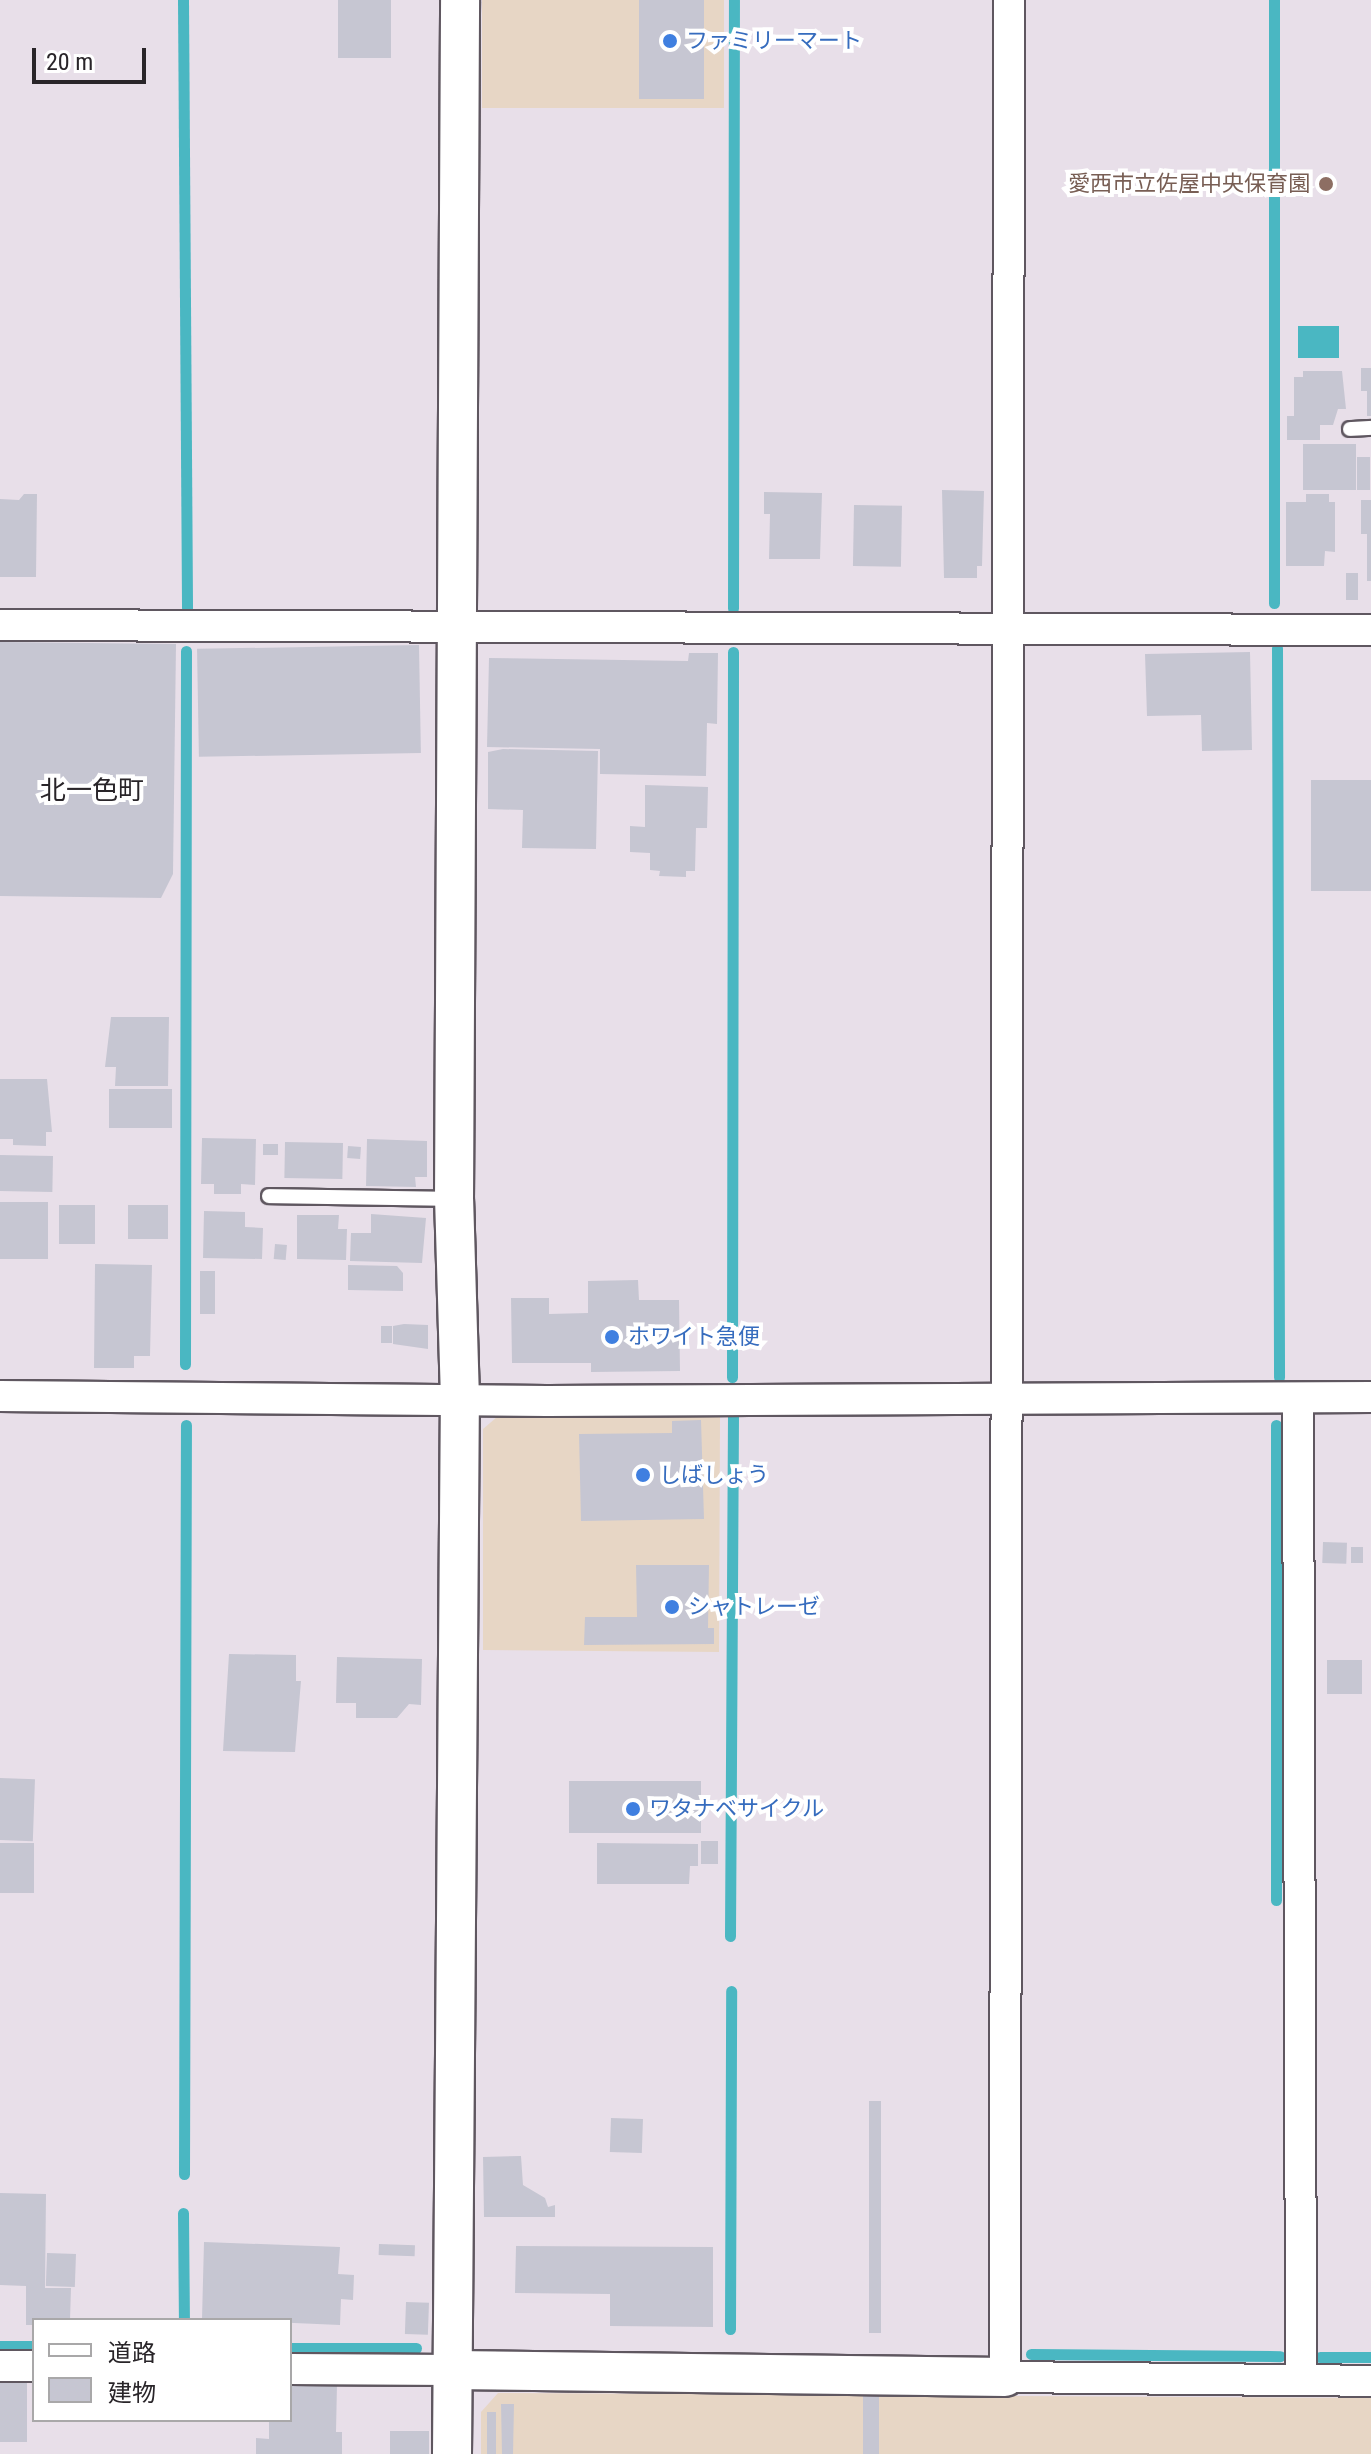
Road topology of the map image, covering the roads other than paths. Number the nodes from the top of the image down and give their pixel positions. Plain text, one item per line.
1 (460, 0) edge
2 (1009, 0) edge
3 (1371, 428) edge
4 (1350, 429) dead end
5 (0, 625) edge
6 (460, 627) junction
7 (1371, 630) edge
8 (1010, 631) junction
9 (269, 1196) dead end
10 (454, 1200) junction
11 (0, 1396) edge
12 (1005, 1396) junction
13 (1371, 1397) edge
14 (1298, 1398) junction
15 (460, 1399) junction
16 (0, 2366) edge
17 (32, 2366) edge
18 (292, 2369) edge
19 (451, 2370) junction
20 (1005, 2377) junction
21 (1301, 2380) junction
22 (1371, 2381) edge
23 (452, 2454) edge

1 - 6 street
2 - 8 street
3 - 4 lane
5 - 6 street
6 - 8 street
6 - 10 street
7 - 8 street
8 - 12 street
9 - 10 lane
10 - 15 street
11 - 15 street
12 - 14 street
12 - 15 street
12 - 20 street
13 - 14 street
14 - 21 street
15 - 19 street
16 - 17 street
18 - 19 street
19 - 20 street
19 - 23 street
20 - 21 street
21 - 22 street

